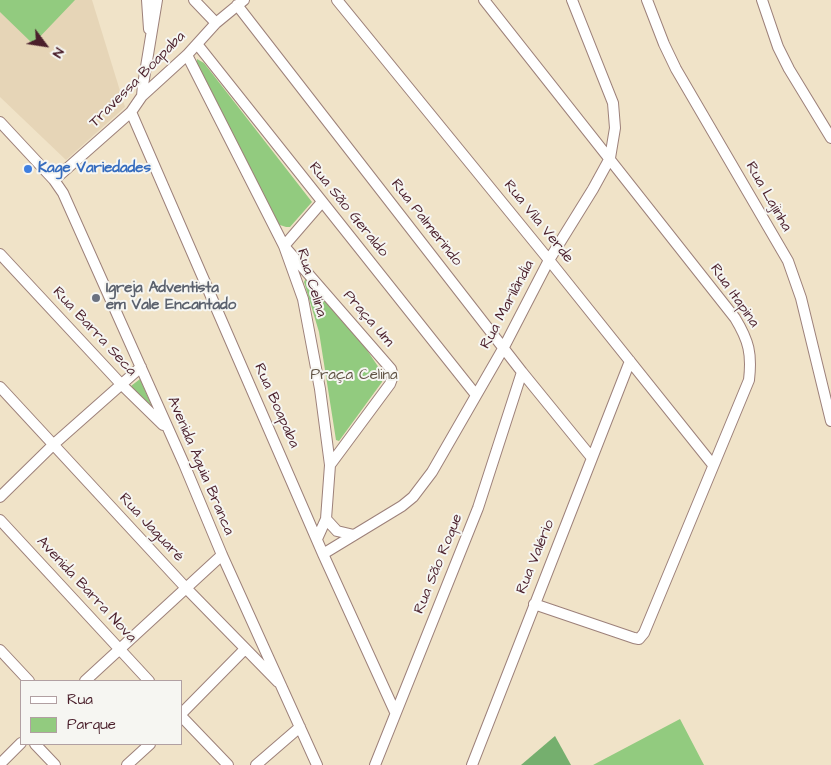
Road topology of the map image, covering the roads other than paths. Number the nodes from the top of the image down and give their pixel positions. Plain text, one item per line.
1 (147, 0) edge
2 (157, 0) edge
3 (194, 0) edge
4 (337, 0) edge
5 (484, 0) edge
6 (572, 0) edge
7 (647, 0) edge
8 (762, 0) edge
9 (241, 3) edge
10 (216, 23) junction
11 (150, 44) junction
12 (197, 44) junction
13 (187, 55) junction
14 (142, 96) junction
15 (130, 112) junction
16 (1, 125) edge
17 (831, 138) edge
18 (610, 158) junction
19 (54, 180) junction
20 (322, 202) junction
21 (284, 246) junction
22 (0, 254) edge
23 (549, 260) junction
24 (504, 348) junction
25 (630, 361) junction
26 (140, 367) junction
27 (522, 372) junction
28 (121, 384) junction
29 (0, 387) edge
30 (476, 395) junction
31 (831, 421) edge
32 (167, 429) junction
33 (54, 444) junction
34 (592, 458) junction
35 (330, 464) junction
36 (713, 465) junction
37 (0, 497) edge
38 (326, 519) junction
39 (0, 520) edge
40 (354, 534) junction
41 (318, 539) junction
42 (323, 554) junction
43 (222, 555) junction
44 (186, 588) junction
45 (534, 604) junction
46 (120, 649) junction
47 (244, 649) junction
48 (0, 650) edge
49 (28, 680) edge
50 (86, 680) edge
51 (148, 680) edge
52 (283, 686) junction
53 (395, 712) junction
54 (182, 714) edge
55 (182, 716) edge
56 (300, 727) junction
57 (20, 744) edge
58 (36, 745) edge
59 (149, 745) edge
60 (0, 764) edge
61 (55, 765) edge
62 (127, 765) edge
63 (228, 765) edge
64 (256, 765) edge
65 (317, 765) edge
66 (375, 765) edge
67 (472, 765) edge

1 - 11 street
2 - 11 street
3 - 10 street
4 - 23 street, Rua Vila Verde
5 - 18 street, Rua Itapina
6 - 18 street, Rua Marilândia
7 - 31 street, Rua Lajinha
8 - 17 street
9 - 10 street, Travessa Boapaba
9 - 24 street, Rua Palmerindo
10 - 12 street, Travessa Boapaba
11 - 14 street
12 - 13 street, Travessa Boapaba
12 - 20 street, Rua São Geraldo
13 - 14 street, Travessa Boapaba
13 - 21 street, Rua Celina
14 - 15 street, Travessa Boapaba
15 - 19 street, Travessa Boapaba
15 - 41 street, Rua Boapaba
16 - 19 street, Avenida Águia Branca
18 - 23 street, Rua Marilândia
18 - 36 street, Rua Itapina
19 - 26 street, Avenida Águia Branca
20 - 21 street
20 - 30 street, Rua São Geraldo
21 - 35 street, Rua Celina
21 - 35 street, Praça Um
22 - 28 street, Rua Barra Seca
23 - 24 street, Rua Marilândia
23 - 25 street, Rua Vila Verde
24 - 27 street, Rua Palmerindo
24 - 30 street, Rua Marilândia
25 - 34 street, Rua Valério
25 - 36 street, Rua Vila Verde
26 - 28 street
26 - 32 street, Avenida Águia Branca
27 - 34 street, Rua Palmerindo
27 - 53 street, Rua São Roque
28 - 32 street, Rua Barra Seca
28 - 33 street
29 - 33 street, Rua Jaguaré
30 - 40 street, Rua Marilândia
32 - 43 street, Avenida Águia Branca
33 - 37 street
33 - 44 street, Rua Jaguaré
34 - 45 street, Rua Valério
35 - 38 street, Rua Celina
36 - 45 street, Rua Itapina
38 - 40 street
38 - 41 street, Rua Celina
39 - 46 street, Avenida Barra Nova
40 - 42 street, Rua Marilândia
41 - 42 street, Rua Boapaba
42 - 53 street, Rua Boapaba
43 - 44 street
43 - 52 street, Avenida Águia Branca
44 - 46 street
44 - 47 street, Rua Jaguaré
45 - 67 street, Rua Valério
46 - 50 street
46 - 51 street, Avenida Barra Nova
47 - 52 street, Rua Jaguaré
47 - 54 street
48 - 49 street
52 - 56 street, Avenida Águia Branca
53 - 66 street, Rua São Roque
55 - 63 street
56 - 64 street
56 - 65 street, Avenida Águia Branca
57 - 60 street
58 - 61 street
59 - 62 street

